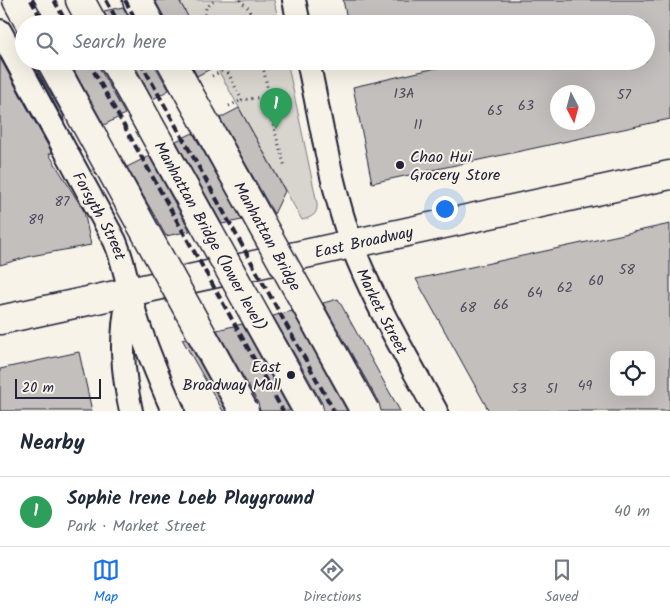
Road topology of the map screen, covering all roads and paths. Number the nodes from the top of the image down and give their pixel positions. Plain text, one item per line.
1 (17, 0) edge
2 (80, 0) edge
3 (136, 0) edge
4 (215, 0) edge
5 (240, 0) edge
6 (294, 0) edge
7 (25, 15) edge
8 (88, 15) edge
9 (145, 15) edge
10 (205, 15) edge
11 (252, 15) edge
12 (297, 15) edge
13 (0, 31) edge
14 (15, 58) edge
15 (21, 70) edge
16 (56, 70) edge
17 (119, 70) edge
18 (175, 70) edge
19 (224, 70) edge
20 (227, 70) edge
21 (263, 70) edge
22 (310, 70) edge
23 (212, 76) dead end
24 (284, 94) dead end
25 (267, 96) junction
26 (242, 100) junction
27 (229, 106) dead end
28 (285, 167) dead end
29 (670, 175) edge
30 (352, 244) junction
31 (129, 292) junction
32 (0, 320) edge
33 (131, 411) edge
34 (173, 411) edge
35 (244, 411) edge
36 (308, 411) edge
37 (365, 411) edge
38 (436, 411) edge

1 - 7 main road
2 - 8 main road
3 - 9 main road
4 - 10 path
5 - 11 path
6 - 12 street
13 - 14 street, Forsyth Street
15 - 31 street, Forsyth Street
16 - 35 main road, bridge
17 - 36 main road, Manhattan Bridge (lower level), bridge
18 - 37 main road, Manhattan Bridge, bridge
19 - 23 path
20 - 26 path
21 - 25 path
22 - 30 street, Market Street
24 - 25 path
25 - 26 path
25 - 28 path
26 - 27 path
29 - 30 main road, East Broadway
30 - 31 main road, East Broadway
30 - 38 street, Market Street
31 - 32 main road, East Broadway
31 - 33 street
31 - 34 street, Forsyth Street

